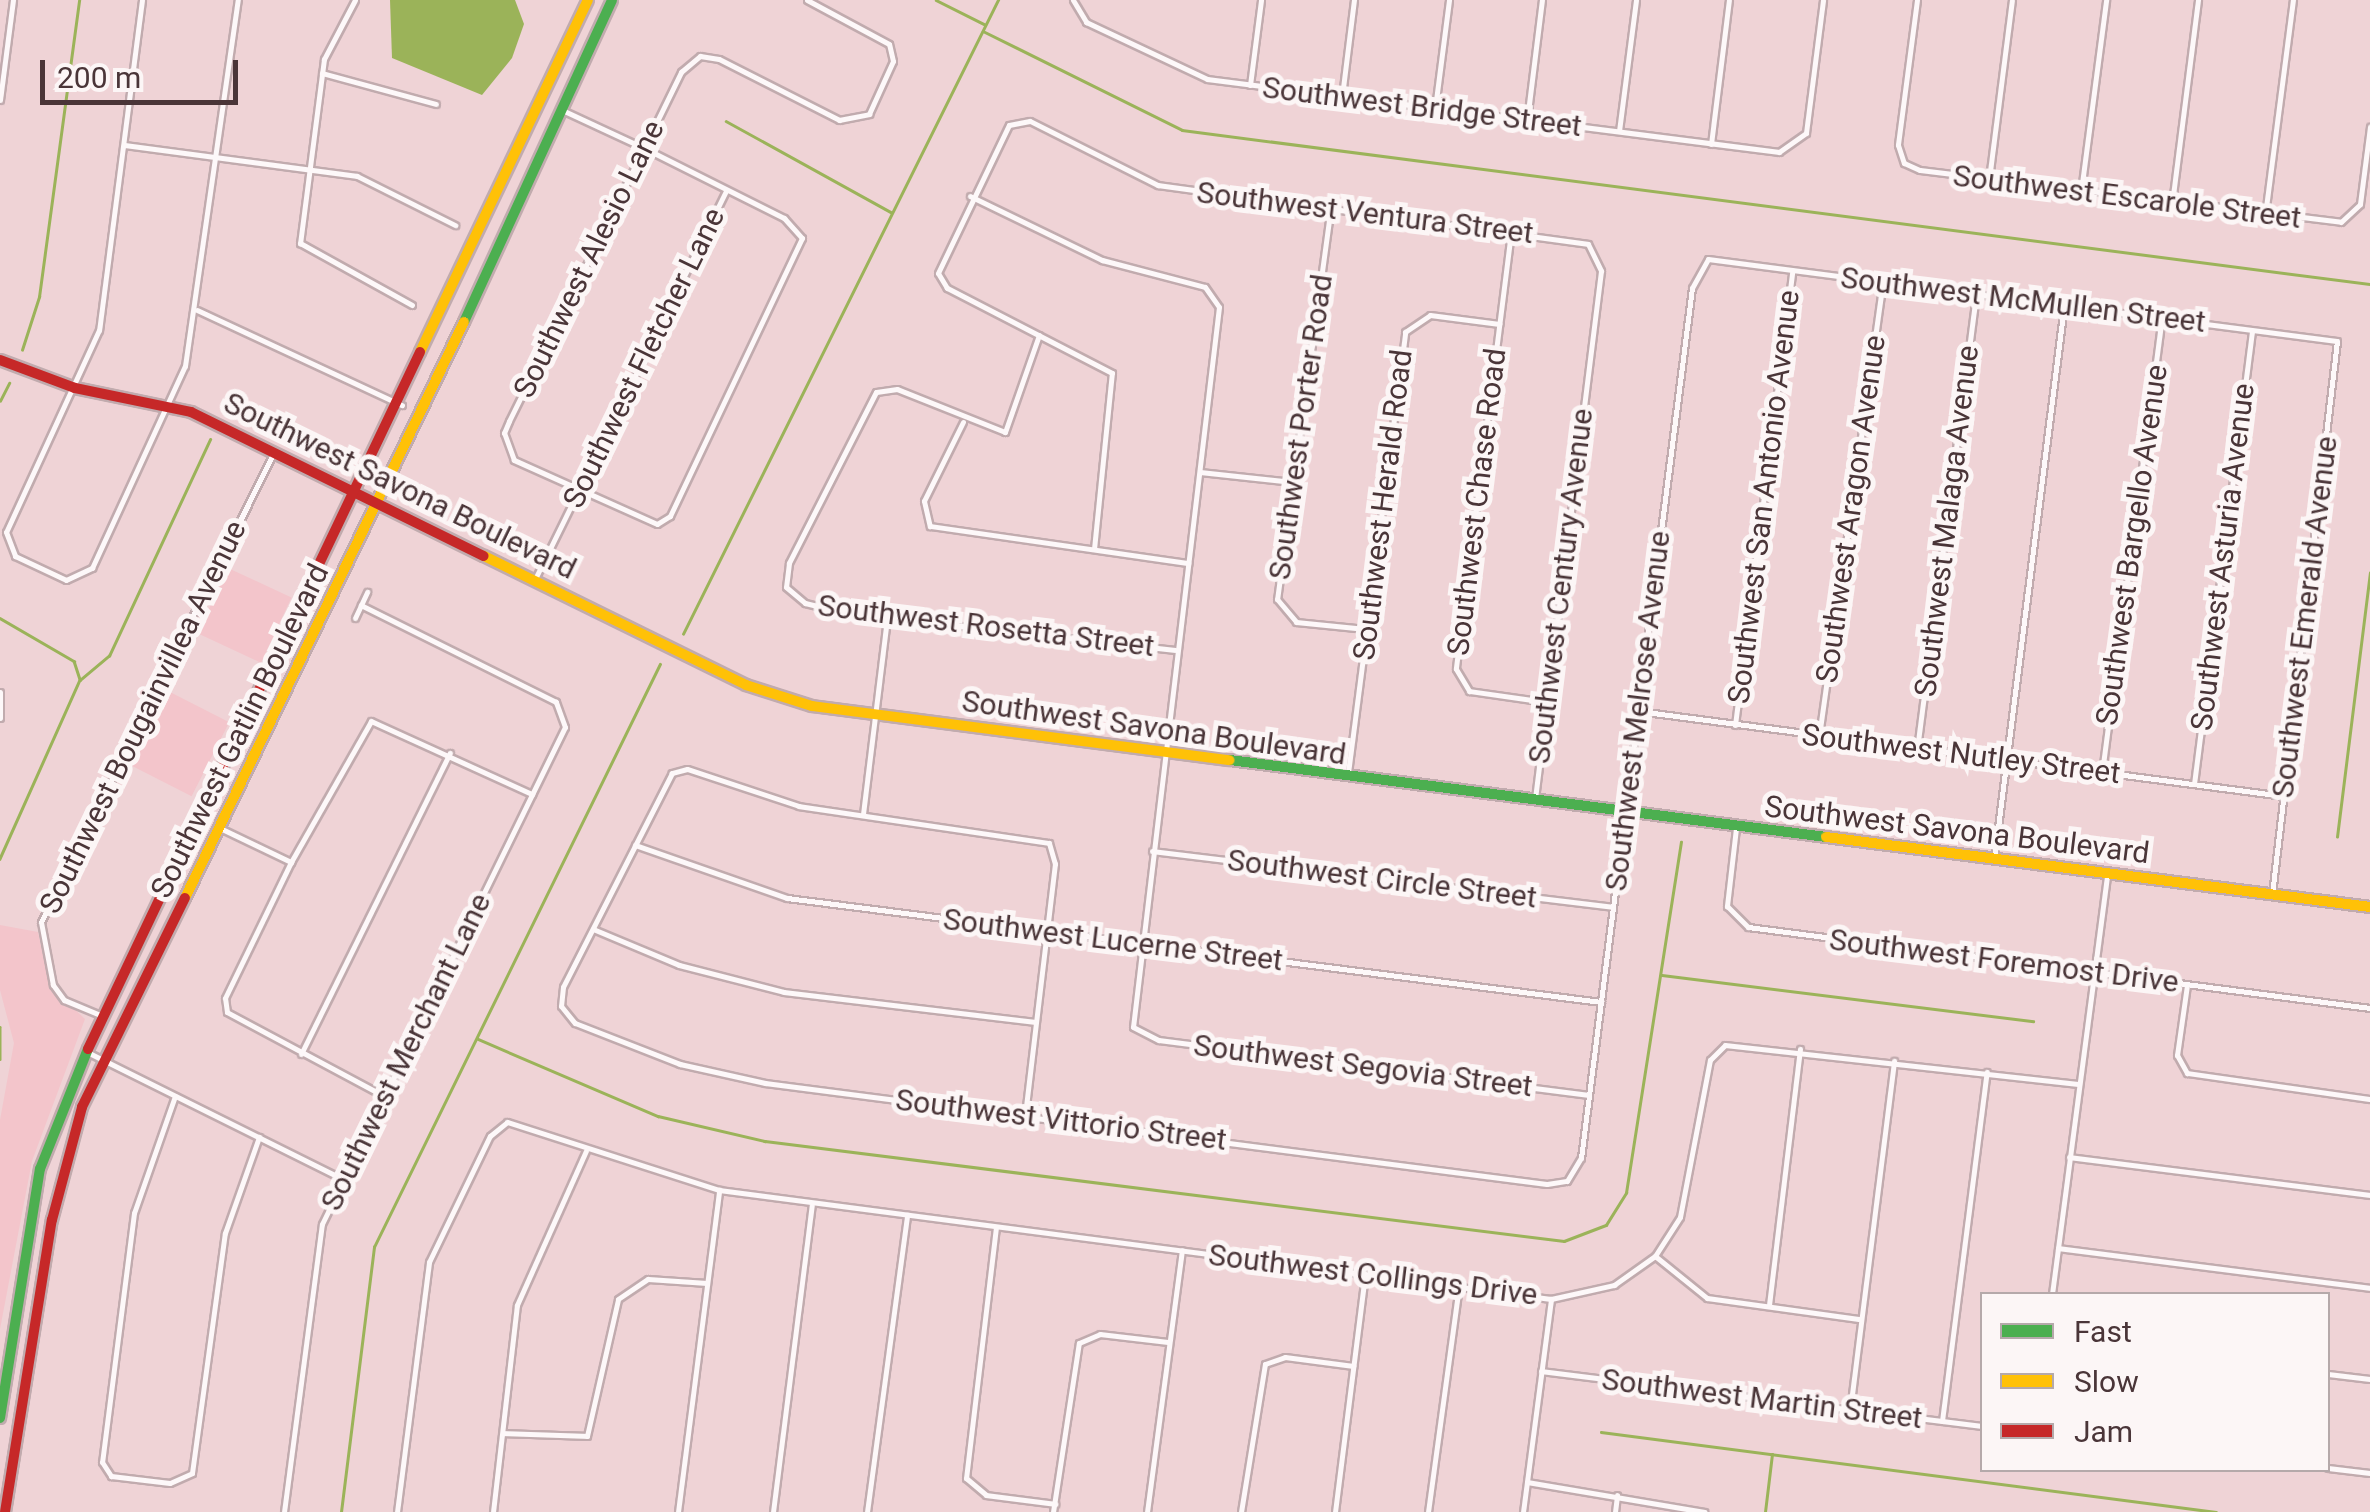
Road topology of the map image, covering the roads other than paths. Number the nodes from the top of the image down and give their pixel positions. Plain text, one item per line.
1 (13, 0) edge
2 (142, 0) edge
3 (238, 0) edge
4 (355, 0) edge
5 (588, 0) edge
6 (612, 0) edge
7 (807, 0) edge
8 (1261, 0) edge
9 (1354, 0) edge
10 (1449, 0) edge
11 (1542, 0) edge
12 (1636, 0) edge
13 (1729, 0) edge
14 (1824, 0) edge
15 (1917, 0) edge
16 (2012, 0) edge
17 (2106, 0) edge
18 (2198, 0) edge
19 (2293, 0) edge
20 (1072, 1) edge
21 (4, 37) edge
22 (322, 72) junction
23 (1250, 85) junction
24 (1342, 97) junction
25 (0, 100) edge
26 (436, 104) dead end
27 (560, 108) junction
28 (1435, 108) junction
29 (1527, 120) junction
30 (2370, 127) edge
31 (1619, 132) junction
32 (125, 144) junction
33 (1711, 144) junction
34 (644, 148) junction
35 (214, 159) junction
36 (309, 170) junction
37 (1989, 179) junction
38 (726, 190) junction
39 (2081, 191) junction
40 (970, 196) junction
41 (2172, 203) junction
42 (1330, 212) junction
43 (2266, 215) junction
44 (455, 225) dead end
45 (1511, 232) junction
46 (1708, 259) joint
47 (1792, 270) junction
48 (1884, 282) junction
49 (1976, 294) junction
50 (412, 305) dead end
51 (2064, 305) junction
52 (196, 310) junction
53 (2162, 318) junction
54 (1499, 324) junction
55 (2252, 330) junction
56 (1040, 335) junction
57 (2337, 341) joint
58 (0, 360) edge
59 (1588, 372) joint
60 (76, 388) junction
61 (170, 404) junction
62 (402, 405) junction
63 (963, 422) junction
64 (274, 452) junction
65 (1200, 472) junction
66 (1292, 482) junction
67 (360, 492) junction
68 (578, 492) junction
69 (379, 506) junction
70 (1094, 549) junction
71 (1188, 562) junction
72 (535, 579) junction
73 (367, 592) dead end
74 (361, 606) junction
75 (355, 618) dead end
76 (887, 618) junction
77 (1366, 629) junction
78 (1175, 650) junction
79 (0, 692) edge
80 (1545, 702) junction
81 (1638, 712) junction
82 (874, 716) junction
83 (0, 718) edge
84 (1735, 725) junction
85 (1819, 736) junction
86 (1917, 748) junction
87 (450, 753) junction
88 (1164, 753) junction
89 (2008, 760) junction
90 (2102, 772) junction
91 (1348, 778) junction
92 (2194, 784) junction
93 (532, 794) junction
94 (2284, 796) junction
95 (1534, 801) junction
96 (1627, 812) junction
97 (863, 814) junction
98 (220, 828) junction
99 (1736, 828) junction
100 (634, 845) junction
101 (1152, 851) junction
102 (1994, 859) junction
103 (292, 862) junction
104 (2106, 875) junction
105 (2272, 894) junction
106 (1612, 907) junction
107 (2370, 907) edge
108 (592, 928) junction
109 (1047, 931) junction
110 (1140, 943) junction
111 (2094, 972) junction
112 (2187, 984) junction
113 (1601, 1002) junction
114 (2370, 1008) edge
115 (106, 1017) junction
116 (1036, 1022) junction
117 (1800, 1048) junction
118 (87, 1052) junction
119 (301, 1054) junction
120 (1894, 1060) junction
121 (104, 1061) junction
122 (1987, 1072) junction
123 (2078, 1084) junction
124 (175, 1096) junction
125 (384, 1096) junction
126 (1588, 1096) junction
127 (2370, 1098) edge
128 (1025, 1115) junction
129 (258, 1138) junction
130 (586, 1151) junction
131 (2069, 1156) junction
132 (1578, 1170) joint
133 (343, 1179) junction
134 (720, 1190) junction
135 (2370, 1194) edge
136 (812, 1205) junction
137 (907, 1216) junction
138 (996, 1226) junction
139 (2058, 1248) junction
140 (1182, 1250) junction
141 (1655, 1256) junction
142 (1365, 1274) junction
143 (707, 1283) junction
144 (1459, 1285) junction
145 (2370, 1288) edge
146 (2052, 1292) edge
147 (1550, 1299) junction
148 (1769, 1306) junction
149 (1860, 1319) junction
150 (1168, 1342) junction
151 (1353, 1366) junction
152 (1540, 1371) junction
153 (2330, 1374) edge
154 (2370, 1379) edge
155 (1850, 1410) junction
156 (0, 1418) edge
157 (1942, 1421) junction
158 (1980, 1426) edge
159 (502, 1432) junction
160 (2330, 1468) edge
161 (2370, 1473) edge
162 (1526, 1482) junction
163 (1618, 1494) junction
164 (1054, 1504) junction
165 (6, 1512) edge
166 (284, 1512) edge
167 (397, 1512) edge
168 (493, 1512) edge
169 (678, 1512) edge
170 (773, 1512) edge
171 (866, 1512) edge
172 (1054, 1512) edge
173 (1147, 1512) edge
174 (1241, 1512) edge
175 (1335, 1512) edge
176 (1428, 1512) edge
177 (1523, 1512) edge
178 (1616, 1512) edge
179 (1704, 1512) edge

1 - 21 street
2 - 32 street
3 - 35 street
4 - 22 street
5 - 62 main road, Southwest Gatlin Boulevard
6 - 27 main road, Southwest Gatlin Boulevard
7 - 34 street, Southwest Alesio Lane
8 - 23 street
9 - 24 street
10 - 28 street
11 - 29 street
12 - 31 street
13 - 33 street
14 - 33 street, Southwest Bridge Street
15 - 37 street, Southwest Escarole Street
16 - 37 street
17 - 39 street
18 - 41 street
19 - 43 street
20 - 23 street, Southwest Bridge Street
21 - 25 street
22 - 26 street
22 - 36 street
23 - 24 street, Southwest Bridge Street
24 - 28 street, Southwest Bridge Street
27 - 34 street
27 - 69 main road, Southwest Gatlin Boulevard
28 - 29 street, Southwest Bridge Street
29 - 31 street, Southwest Bridge Street
30 - 43 street, Southwest Escarole Street
31 - 33 street, Southwest Bridge Street
32 - 35 street
32 - 60 street
34 - 38 street
34 - 68 street, Southwest Alesio Lane
35 - 36 street
35 - 52 street
36 - 44 street
36 - 50 street
37 - 39 street, Southwest Escarole Street
38 - 68 street, Southwest Fletcher Lane
38 - 68 street
39 - 41 street, Southwest Escarole Street
40 - 42 street, Southwest Ventura Street
40 - 56 street
40 - 65 street
41 - 43 street, Southwest Escarole Street
42 - 45 street, Southwest Ventura Street
42 - 66 street, Southwest Porter Road
45 - 54 street, Southwest Chase Road
45 - 59 street, Southwest Ventura Street
46 - 47 street, Southwest McMullen Street
46 - 81 street, Southwest Melrose Avenue
47 - 48 street, Southwest McMullen Street
47 - 84 street, Southwest San Antonio Avenue
48 - 49 street, Southwest McMullen Street
48 - 85 street, Southwest Aragon Avenue
49 - 51 street, Southwest McMullen Street
49 - 86 street, Southwest Malaga Avenue
51 - 53 street, Southwest McMullen Street
51 - 89 street
52 - 61 street
52 - 62 street
53 - 55 street, Southwest McMullen Street
53 - 90 street, Southwest Bargello Avenue
54 - 77 street, Southwest Herald Road
54 - 80 street, Southwest Chase Road
55 - 57 street, Southwest McMullen Street
55 - 92 street, Southwest Asturia Avenue
56 - 63 street
56 - 70 street
57 - 94 street, Southwest Emerald Avenue
58 - 60 main road, Southwest Savona Boulevard
59 - 80 street, Southwest Century Avenue
60 - 61 main road, Southwest Savona Boulevard
60 - 61 street
61 - 64 main road, Southwest Savona Boulevard
62 - 67 main road, Southwest Gatlin Boulevard
63 - 70 street
63 - 76 street, Southwest Rosetta Street
64 - 67 main road, Southwest Savona Boulevard
64 - 115 street, Southwest Bougainvillea Avenue
65 - 66 street
65 - 71 street
66 - 77 street, Southwest Porter Road
67 - 69 main road, Southwest Savona Boulevard
67 - 115 main road, Southwest Gatlin Boulevard
68 - 72 street, Southwest Fletcher Lane
69 - 72 main road, Southwest Savona Boulevard
69 - 98 main road, Southwest Gatlin Boulevard
70 - 71 street
71 - 78 street
72 - 82 main road, Southwest Savona Boulevard
73 - 74 street
74 - 75 street
74 - 93 street, Southwest Merchant Lane
76 - 78 street, Southwest Rosetta Street
76 - 82 street
77 - 91 street, Southwest Herald Road
78 - 88 street
79 - 83 street
80 - 95 street, Southwest Century Avenue
81 - 84 street, Southwest Nutley Street
81 - 96 street, Southwest Melrose Avenue
82 - 88 main road, Southwest Savona Boulevard
82 - 97 street
84 - 85 street, Southwest Nutley Street
85 - 86 street, Southwest Nutley Street
86 - 89 street, Southwest Nutley Street
87 - 93 street
87 - 103 street
87 - 119 street
88 - 91 main road, Southwest Savona Boulevard
88 - 101 street
89 - 90 street, Southwest Nutley Street
89 - 102 street
90 - 92 street, Southwest Nutley Street
91 - 95 main road, Southwest Savona Boulevard
92 - 94 street, Southwest Nutley Street
93 - 125 street, Southwest Merchant Lane
94 - 105 street, Southwest Emerald Avenue
95 - 96 main road, Southwest Savona Boulevard
96 - 99 main road, Southwest Savona Boulevard
96 - 106 street, Southwest Melrose Avenue
97 - 100 street
97 - 109 street
98 - 103 street
98 - 121 main road, Southwest Gatlin Boulevard
99 - 102 main road, Southwest Savona Boulevard
99 - 111 street, Southwest Foremost Drive
100 - 108 street
100 - 109 street, Southwest Lucerne Street
101 - 106 street, Southwest Circle Street
101 - 110 street
102 - 104 main road, Southwest Savona Boulevard
103 - 119 street
104 - 105 main road, Southwest Savona Boulevard
104 - 111 street
105 - 107 main road, Southwest Savona Boulevard
106 - 113 street, Southwest Melrose Avenue
108 - 116 street
108 - 128 street, Southwest Vittorio Street
109 - 110 street, Southwest Lucerne Street
109 - 116 street
110 - 113 street, Southwest Lucerne Street
110 - 126 street, Southwest Segovia Street
111 - 112 street, Southwest Foremost Drive
111 - 123 street
112 - 114 street, Southwest Foremost Drive
112 - 127 street
113 - 126 street, Southwest Melrose Avenue
115 - 118 main road, Southwest Gatlin Boulevard
116 - 128 street
117 - 120 street, Southwest Collings Drive
117 - 141 street, Southwest Collings Drive
117 - 148 street
118 - 121 street
118 - 156 main road, Southwest Gatlin Boulevard
119 - 125 street
120 - 122 street, Southwest Collings Drive
120 - 149 street
121 - 124 street
121 - 165 main road, Southwest Gatlin Boulevard
122 - 123 street, Southwest Collings Drive
122 - 157 street
123 - 131 street
124 - 129 street
124 - 129 street
125 - 133 street, Southwest Merchant Lane
126 - 132 street, Southwest Melrose Avenue
128 - 132 street, Southwest Vittorio Street
129 - 133 street
130 - 134 street, Southwest Collings Drive
130 - 159 street
130 - 167 street, Southwest Collings Drive
131 - 135 street
131 - 139 street
133 - 166 street, Southwest Merchant Lane
134 - 136 street, Southwest Collings Drive
134 - 143 street
136 - 137 street, Southwest Collings Drive
136 - 170 street
137 - 138 street, Southwest Collings Drive
137 - 171 street
138 - 140 street, Southwest Collings Drive
138 - 164 street
139 - 145 street
139 - 146 street
140 - 142 street, Southwest Collings Drive
140 - 150 street
141 - 147 street, Southwest Collings Drive
141 - 148 street
142 - 144 street, Southwest Collings Drive
142 - 151 street
143 - 159 street
143 - 169 street
144 - 147 street, Southwest Collings Drive
144 - 176 street
147 - 152 street
148 - 149 street
149 - 155 street
150 - 164 street
150 - 173 street
151 - 174 street
151 - 175 street
152 - 155 street, Southwest Martin Street
152 - 162 street
153 - 154 street
155 - 157 street, Southwest Martin Street
157 - 158 street, Southwest Martin Street
159 - 168 street
160 - 161 street
162 - 163 street
162 - 177 street
163 - 178 street
163 - 179 street
164 - 172 street

